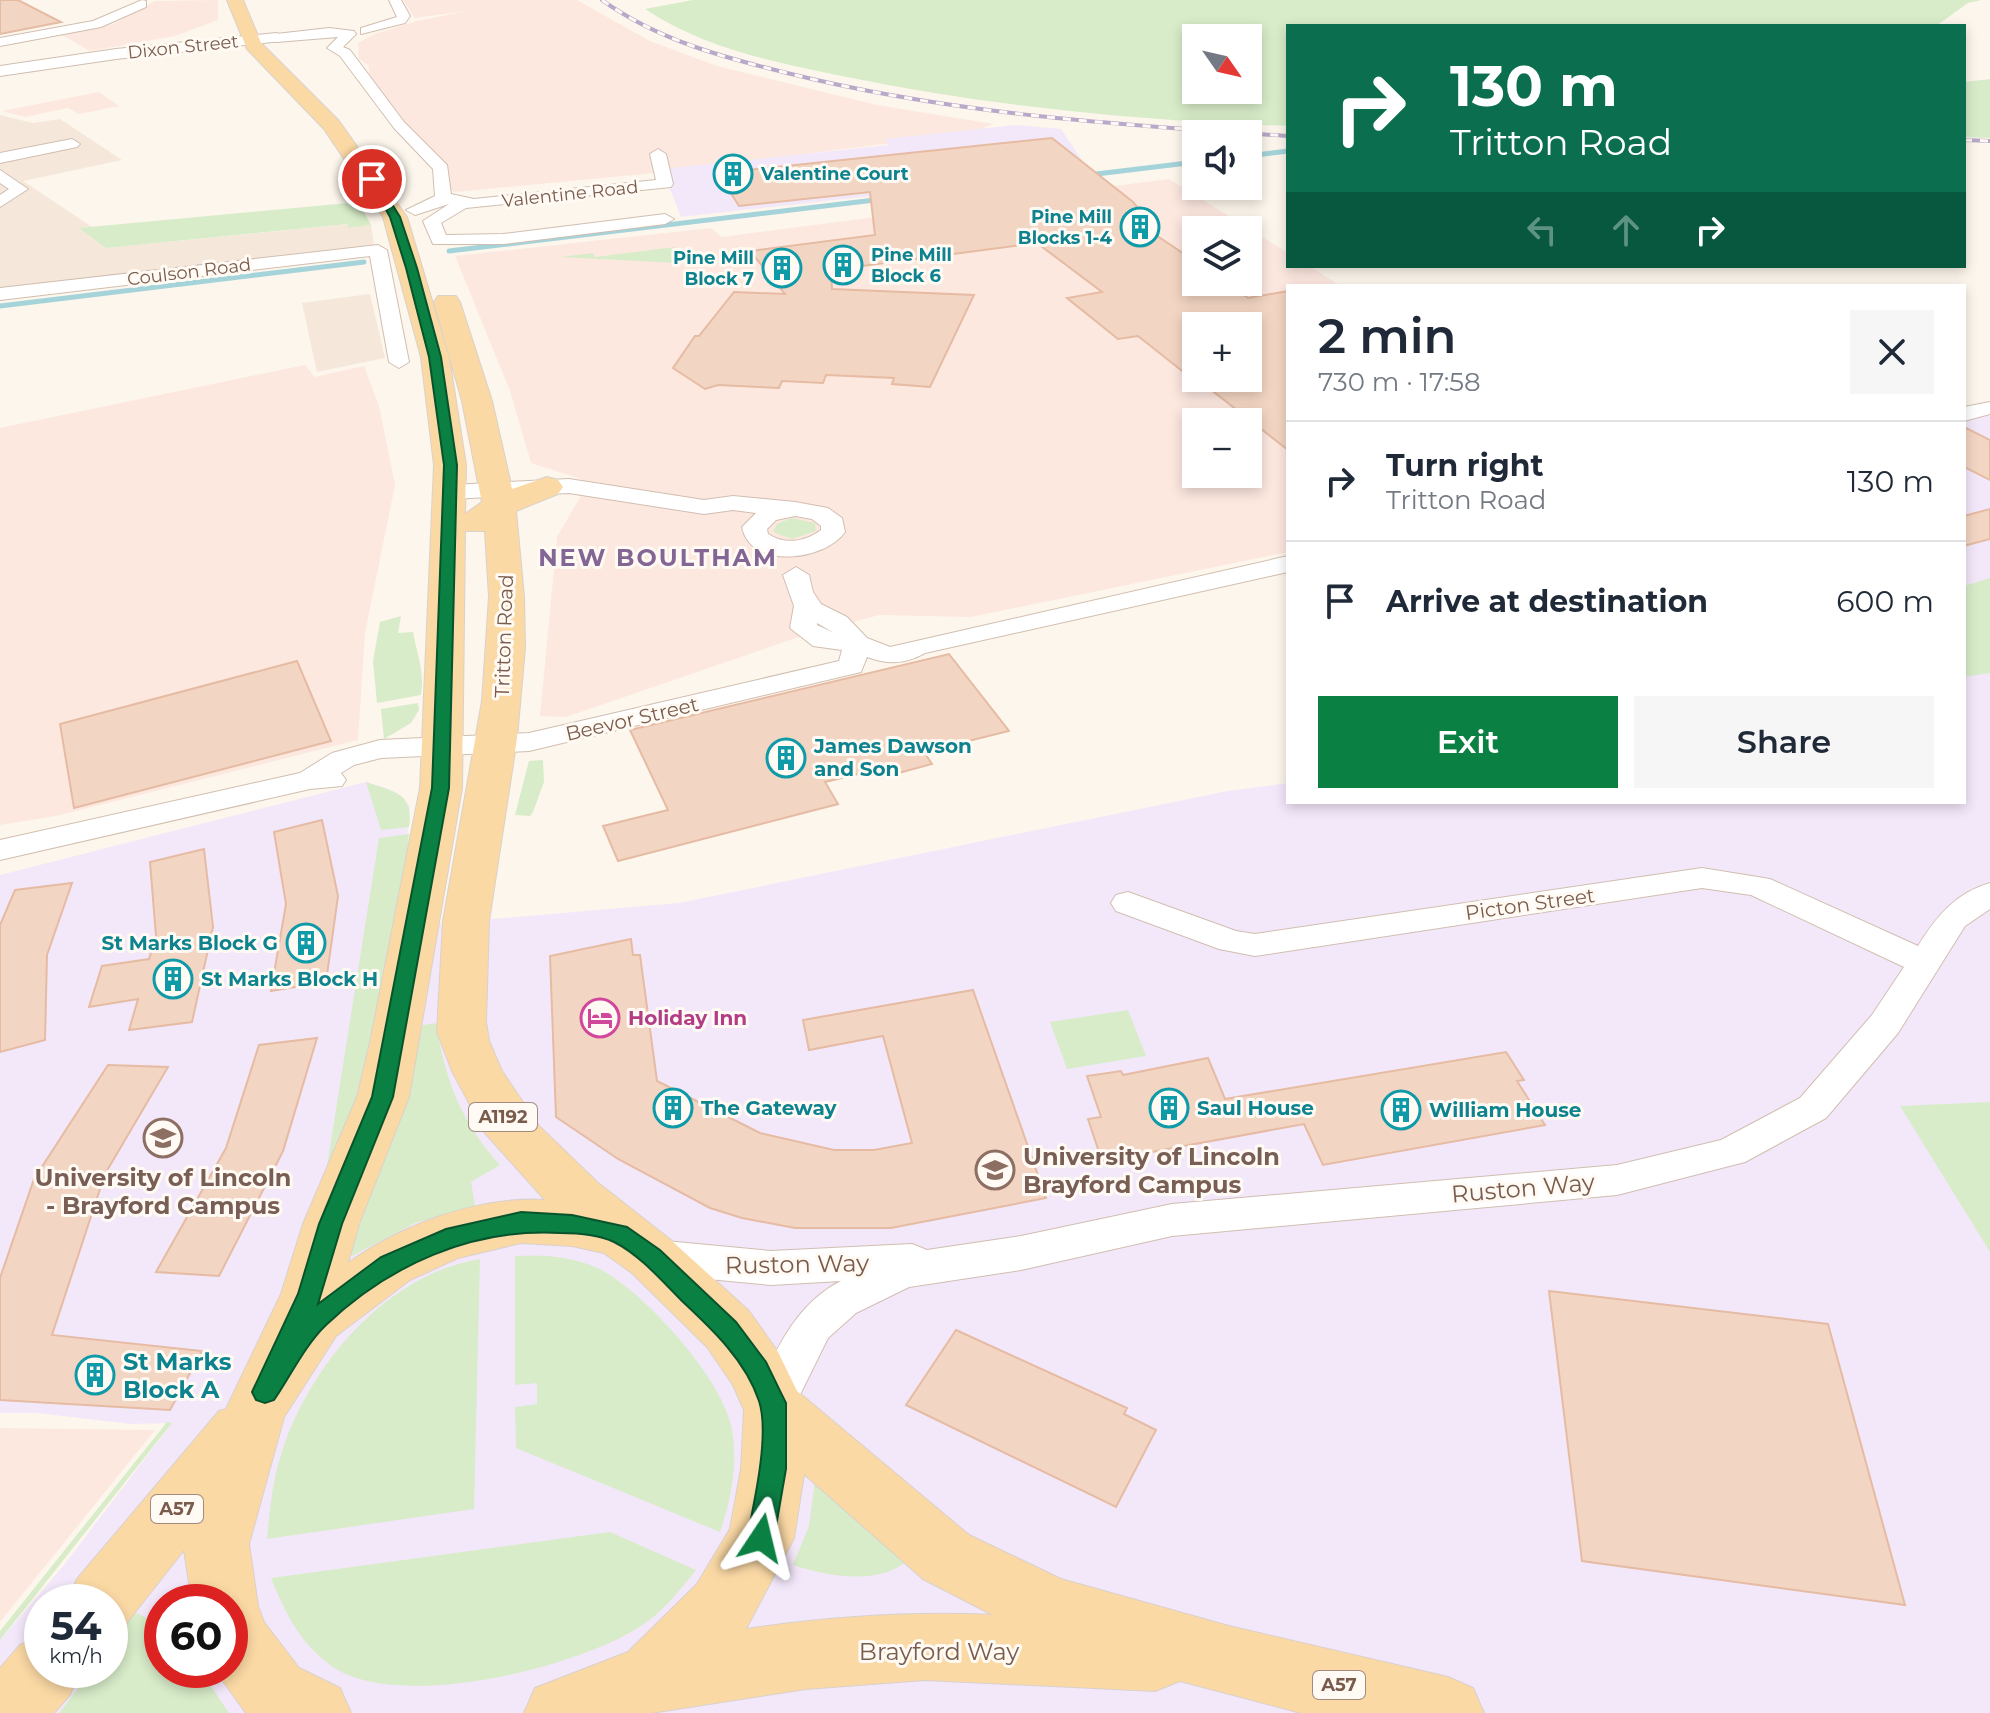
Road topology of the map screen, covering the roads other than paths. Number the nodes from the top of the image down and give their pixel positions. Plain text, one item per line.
1 (235, 0) edge
2 (249, 0) edge
3 (400, 0) edge
4 (142, 4) dead end
5 (88, 13) dead end
6 (123, 13) junction
7 (366, 31) junction
8 (266, 39) junction
9 (0, 42) edge
10 (345, 53) junction
11 (0, 71) edge
12 (315, 79) dead end
13 (72, 144) dead end
14 (658, 154) dead end
15 (0, 158) edge
16 (0, 175) edge
17 (453, 201) junction
18 (0, 202) edge
19 (415, 210) junction
20 (665, 219) dead end
21 (0, 294) edge
22 (399, 362) dead end
23 (547, 487) joint
24 (601, 492) junction
25 (496, 497) junction
26 (450, 501) junction
27 (704, 507) junction
28 (786, 510) junction
29 (760, 540) junction
30 (824, 540) junction
31 (1286, 564) edge
32 (796, 575) junction
33 (445, 644) junction
34 (857, 644) junction
35 (495, 746) junction
36 (444, 749) junction
37 (0, 850) edge
38 (1990, 894) edge
39 (1128, 903) dead end
40 (1923, 962) junction
41 (635, 1245) junction
42 (943, 1263) junction
43 (259, 1404) junction
44 (774, 1407) junction
45 (115, 1584) edge
46 (223, 1584) edge
47 (248, 1657) edge
48 (1229, 1661) junction
49 (651, 1678) junction
50 (29, 1688) edge
51 (7, 1713) edge
52 (315, 1713) edge
53 (560, 1713) edge
54 (1448, 1713) edge

1 - 8 main road
2 - 8 main road
3 - 7 street
4 - 6 street
5 - 6 street
6 - 9 street
7 - 8 street
7 - 10 street
8 - 10 street
8 - 11 street, Dixon Street
8 - 26 main road
10 - 17 street
12 - 19 main road, Tritton Road / A1192
13 - 15 street
14 - 17 street, Valentine Road
16 - 18 street
17 - 19 street, Valentine Road
17 - 20 street
19 - 25 main road, Tritton Road / A1192
21 - 22 street, Coulson Road
23 - 24 street
23 - 25 main road
24 - 25 street
24 - 27 street
25 - 26 street
25 - 33 main road
25 - 35 main road, Tritton Road / A1192
26 - 33 main road
27 - 28 street
27 - 29 street
28 - 29 street
28 - 30 street
29 - 30 street
29 - 32 street
30 - 32 street
31 - 34 street
32 - 34 street
33 - 36 main road
34 - 35 street, Beevor Street
35 - 36 street, Beevor Street
35 - 41 main road, Tritton Road / A1192
36 - 37 street, Beevor Street
36 - 43 main road
38 - 40 street, Ruston Way
39 - 40 street, Picton Street
40 - 42 street, Ruston Way
41 - 42 street, Ruston Way
41 - 43 main road
41 - 44 main road, Tritton Road
42 - 44 street, Ruston Way
43 - 45 main road, A57
43 - 46 main road
44 - 48 main road, Brayford Way
44 - 49 main road
47 - 52 main road
48 - 49 main road, Brayford Way
48 - 54 main road, Brayford Way / A57
49 - 53 main road
50 - 51 main road

